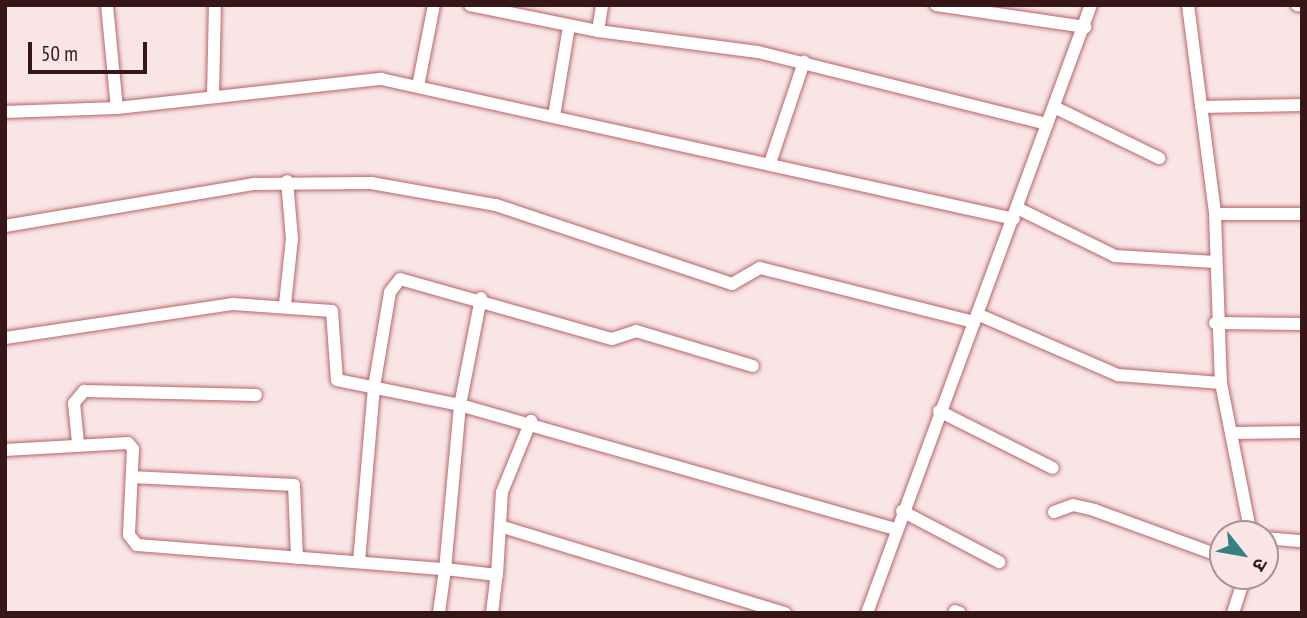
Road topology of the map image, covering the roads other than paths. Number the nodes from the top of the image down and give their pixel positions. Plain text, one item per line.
1 (107, 5) edge
2 (215, 5) edge
3 (434, 5) edge
4 (470, 5) edge
5 (603, 5) edge
6 (936, 5) edge
7 (1091, 5) edge
8 (1188, 5) edge
9 (531, 11) edge
10 (569, 26) junction
11 (1084, 27) junction
12 (598, 31) junction
13 (804, 62) junction
14 (418, 86) junction
15 (213, 97) junction
16 (1302, 105) edge
17 (1054, 107) junction
18 (1201, 107) junction
19 (117, 108) junction
20 (5, 112) edge
21 (554, 116) junction
22 (1047, 124) junction
23 (1159, 158) dead end
24 (770, 163) junction
25 (286, 181) junction
26 (1016, 214) junction
27 (1215, 214) junction
28 (1302, 214) edge
29 (5, 226) edge
30 (1215, 262) junction
31 (481, 298) junction
32 (285, 304) junction
33 (976, 318) junction
34 (1215, 323) junction
35 (1302, 324) edge
36 (5, 338) edge
37 (753, 366) dead end
38 (1221, 383) junction
39 (374, 387) junction
40 (256, 395) dead end
41 (460, 405) junction
42 (939, 411) junction
43 (531, 421) junction
44 (1302, 432) edge
45 (1231, 433) junction
46 (78, 443) junction
47 (5, 450) edge
48 (1053, 468) dead end
49 (132, 477) junction
50 (902, 511) junction
51 (1054, 512) dead end
52 (1248, 520) edge
53 (503, 527) junction
54 (895, 529) junction
55 (1279, 539) edge
56 (1302, 541) edge
57 (1209, 552) edge
58 (297, 558) junction
59 (359, 562) junction
60 (999, 562) dead end
61 (445, 569) junction
62 (497, 575) junction
63 (1240, 590) edge
64 (439, 613) edge
65 (492, 613) edge
66 (785, 613) edge
67 (867, 613) edge
68 (1233, 613) edge

1 - 19 street
2 - 15 street
3 - 14 street
4 - 9 street
5 - 12 street
6 - 11 street
7 - 11 street
8 - 18 street
9 - 10 street
10 - 12 street
10 - 21 street
11 - 17 street
12 - 13 street
13 - 22 street
13 - 24 street
14 - 15 street
14 - 21 street
15 - 19 street
16 - 18 street
17 - 22 street
17 - 23 street
18 - 27 street
19 - 20 street
21 - 24 street
22 - 26 street
24 - 26 street
25 - 29 street
25 - 32 street
25 - 33 street
26 - 30 street
26 - 33 street
27 - 28 street
27 - 30 street
30 - 34 street
31 - 37 street
31 - 39 street
31 - 41 street
32 - 36 street
32 - 39 street
33 - 38 street
33 - 42 street
34 - 35 street
34 - 38 street
38 - 45 street
39 - 41 street
39 - 59 street
40 - 46 street
41 - 43 street
41 - 61 street
42 - 48 street
42 - 50 street
43 - 53 street
43 - 54 street
44 - 45 street
45 - 52 street
46 - 47 street
46 - 49 street
49 - 58 street
49 - 58 street
50 - 54 street
50 - 60 street
51 - 57 street
53 - 62 street
53 - 66 street
54 - 67 street
55 - 56 street
58 - 59 street
59 - 61 street
61 - 62 street
61 - 64 street
62 - 65 street
63 - 68 street

